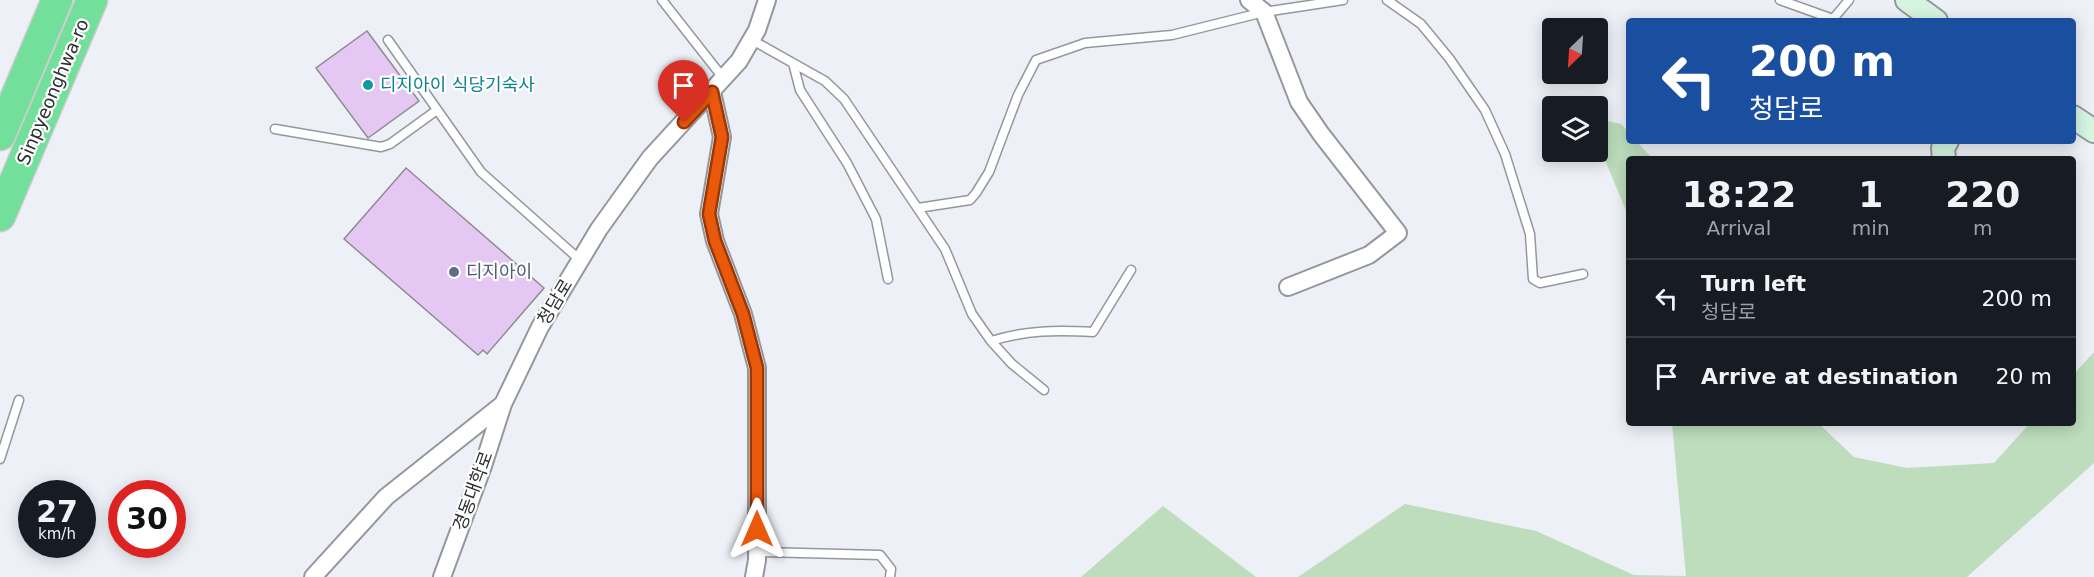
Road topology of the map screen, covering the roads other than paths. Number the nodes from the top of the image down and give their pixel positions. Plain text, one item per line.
1 (57, 0) edge
2 (92, 0) edge
3 (662, 0) edge
4 (767, 0) edge
5 (1249, 0) edge
6 (1343, 0) edge
7 (1387, 0) edge
8 (1780, 0) edge
9 (1849, 0) edge
10 (1907, 0) edge
11 (1264, 12) junction
12 (1830, 18) edge
13 (1834, 18) edge
14 (1932, 18) edge
15 (388, 40) dead end
16 (752, 40) junction
17 (793, 63) junction
18 (718, 86) junction
19 (437, 111) junction
20 (2076, 119) edge
21 (275, 129) dead end
22 (2094, 131) edge
23 (0, 135) edge
24 (918, 207) junction
25 (0, 216) edge
26 (580, 260) junction
27 (1131, 270) dead end
28 (1583, 274) dead end
29 (888, 279) dead end
30 (1288, 287) dead end
31 (991, 341) junction
32 (1044, 390) dead end
33 (18, 400) dead end
34 (502, 404) junction
35 (0, 459) edge
36 (757, 552) junction
37 (313, 577) edge
38 (442, 577) edge
39 (754, 577) edge
40 (890, 577) edge

1 - 23 highway, Sinpyeonghwa-ro
2 - 25 highway, Sinpyeonghwa-ro
3 - 18 lane
4 - 16 street, 청담로
5 - 11 street
6 - 11 lane
7 - 28 lane
8 - 12 lane
9 - 13 lane
10 - 14 main road
11 - 24 lane
11 - 30 street
15 - 19 lane
16 - 17 lane
16 - 18 street, 청담로
17 - 24 lane
17 - 29 lane
18 - 26 street, 청담로
18 - 36 street
19 - 21 lane
19 - 26 lane
20 - 22 main road
24 - 31 lane
26 - 34 street, 청담로
27 - 31 lane
31 - 32 lane
33 - 35 lane
34 - 37 street, 청담로
34 - 38 street, 경동대학로
36 - 39 street
36 - 40 lane

